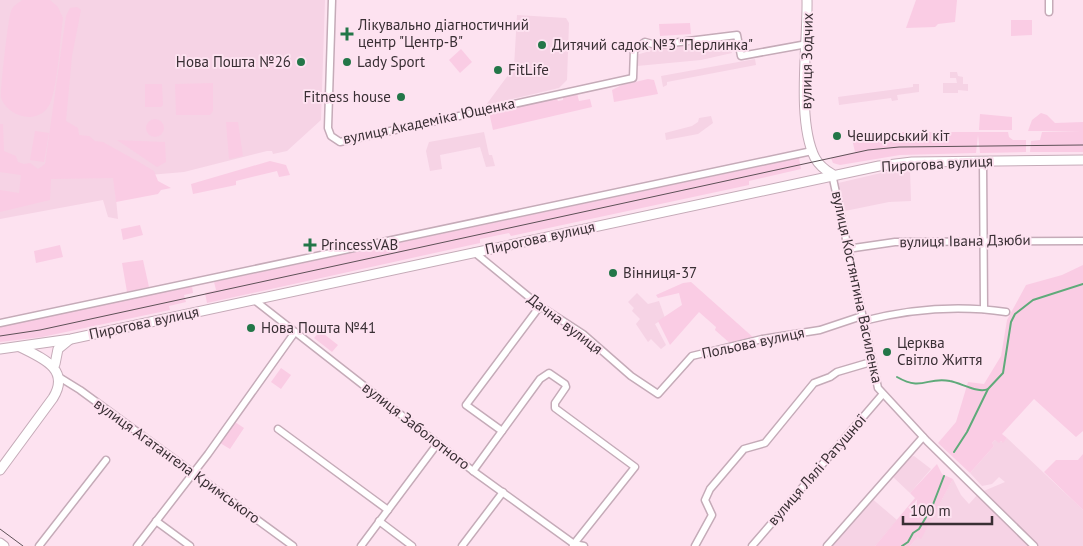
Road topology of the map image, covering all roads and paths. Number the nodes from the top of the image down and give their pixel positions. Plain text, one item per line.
1 (332, 0) edge
2 (807, 0) edge
3 (1049, 0) edge
4 (1049, 12) dead end
5 (807, 44) junction
6 (812, 151) junction
7 (1083, 160) edge
8 (983, 161) junction
9 (832, 174) junction
10 (985, 241) junction
11 (1083, 241) edge
12 (847, 248) junction
13 (474, 252) junction
14 (253, 299) junction
15 (540, 306) junction
16 (984, 309) junction
17 (1006, 312) dead end
18 (862, 318) junction
19 (0, 323) edge
20 (295, 332) junction
21 (71, 339) junction
22 (45, 343) junction
23 (20, 347) junction
24 (0, 349) edge
25 (871, 362) junction
26 (55, 369) junction
27 (658, 394) joint
28 (882, 395) junction
29 (278, 429) dead end
30 (502, 431) junction
31 (923, 437) junction
32 (438, 443) junction
33 (106, 460) dead end
34 (0, 470) edge
35 (473, 470) junction
36 (192, 474) junction
37 (503, 492) junction
38 (388, 510) junction
39 (156, 521) junction
40 (379, 521) junction
41 (0, 543) edge
42 (573, 545) edge
43 (4, 546) edge
44 (39, 546) edge
45 (137, 546) edge
46 (190, 546) edge
47 (293, 546) edge
48 (361, 546) edge
49 (412, 546) edge
50 (462, 546) edge
51 (584, 546) edge
52 (695, 546) edge
53 (752, 546) edge
54 (827, 546) edge
55 (1034, 546) edge

1 - 5 street, вулиця Академіка Ющенка
2 - 5 main road, вулиця Зодчих
3 - 4 street
5 - 6 main road, вулиця Зодчих
6 - 9 main road
6 - 19 street, Пирогова вулиця
7 - 8 main road, Пирогова вулиця
8 - 9 main road, Пирогова вулиця
8 - 10 street
9 - 12 street, вулиця Костянтина Василенка
9 - 13 main road, Пирогова вулиця
10 - 11 street, вулиця Івана Дзюби
10 - 12 street, вулиця Івана Дзюби
10 - 16 street
12 - 18 street, вулиця Костянтина Василенка
13 - 14 main road, Пирогова вулиця
13 - 15 street, Дачна вулиця
14 - 20 street, вулиця Заболотного
14 - 21 main road, Пирогова вулиця
15 - 27 street, Дачна вулиця
15 - 30 street
16 - 17 street, Польова вулиця
16 - 18 street, Польова вулиця
18 - 25 street, вулиця Костянтина Василенка
18 - 27 street, Польова вулиця
20 - 32 street, вулиця Заболотного
20 - 36 street
21 - 22 main road, Пирогова вулиця
21 - 26 main road
22 - 23 main road, Пирогова вулиця
22 - 26 main road
23 - 24 main road, Пирогова вулиця
23 - 26 main road
25 - 28 street, вулиця Костянтина Василенка
25 - 52 street
26 - 34 main road
26 - 36 street, вулиця Агатангела Кримського
28 - 31 street, вулиця Костянтина Василенка
28 - 53 street, вулиця Лялі Ратушної
29 - 38 street
30 - 35 street
30 - 42 street
31 - 54 street
31 - 55 street, вулиця Костянтина Василенка
32 - 35 street, вулиця Заболотного
32 - 38 street
33 - 44 street
35 - 37 street, вулиця Заболотного
36 - 39 street
36 - 47 street, вулиця Агатангела Кримського
37 - 42 street, вулиця Заболотного
37 - 50 street
38 - 40 street
39 - 45 street
39 - 46 street
40 - 48 street
40 - 49 street
41 - 43 main road
42 - 51 street, вулиця Заболотного

